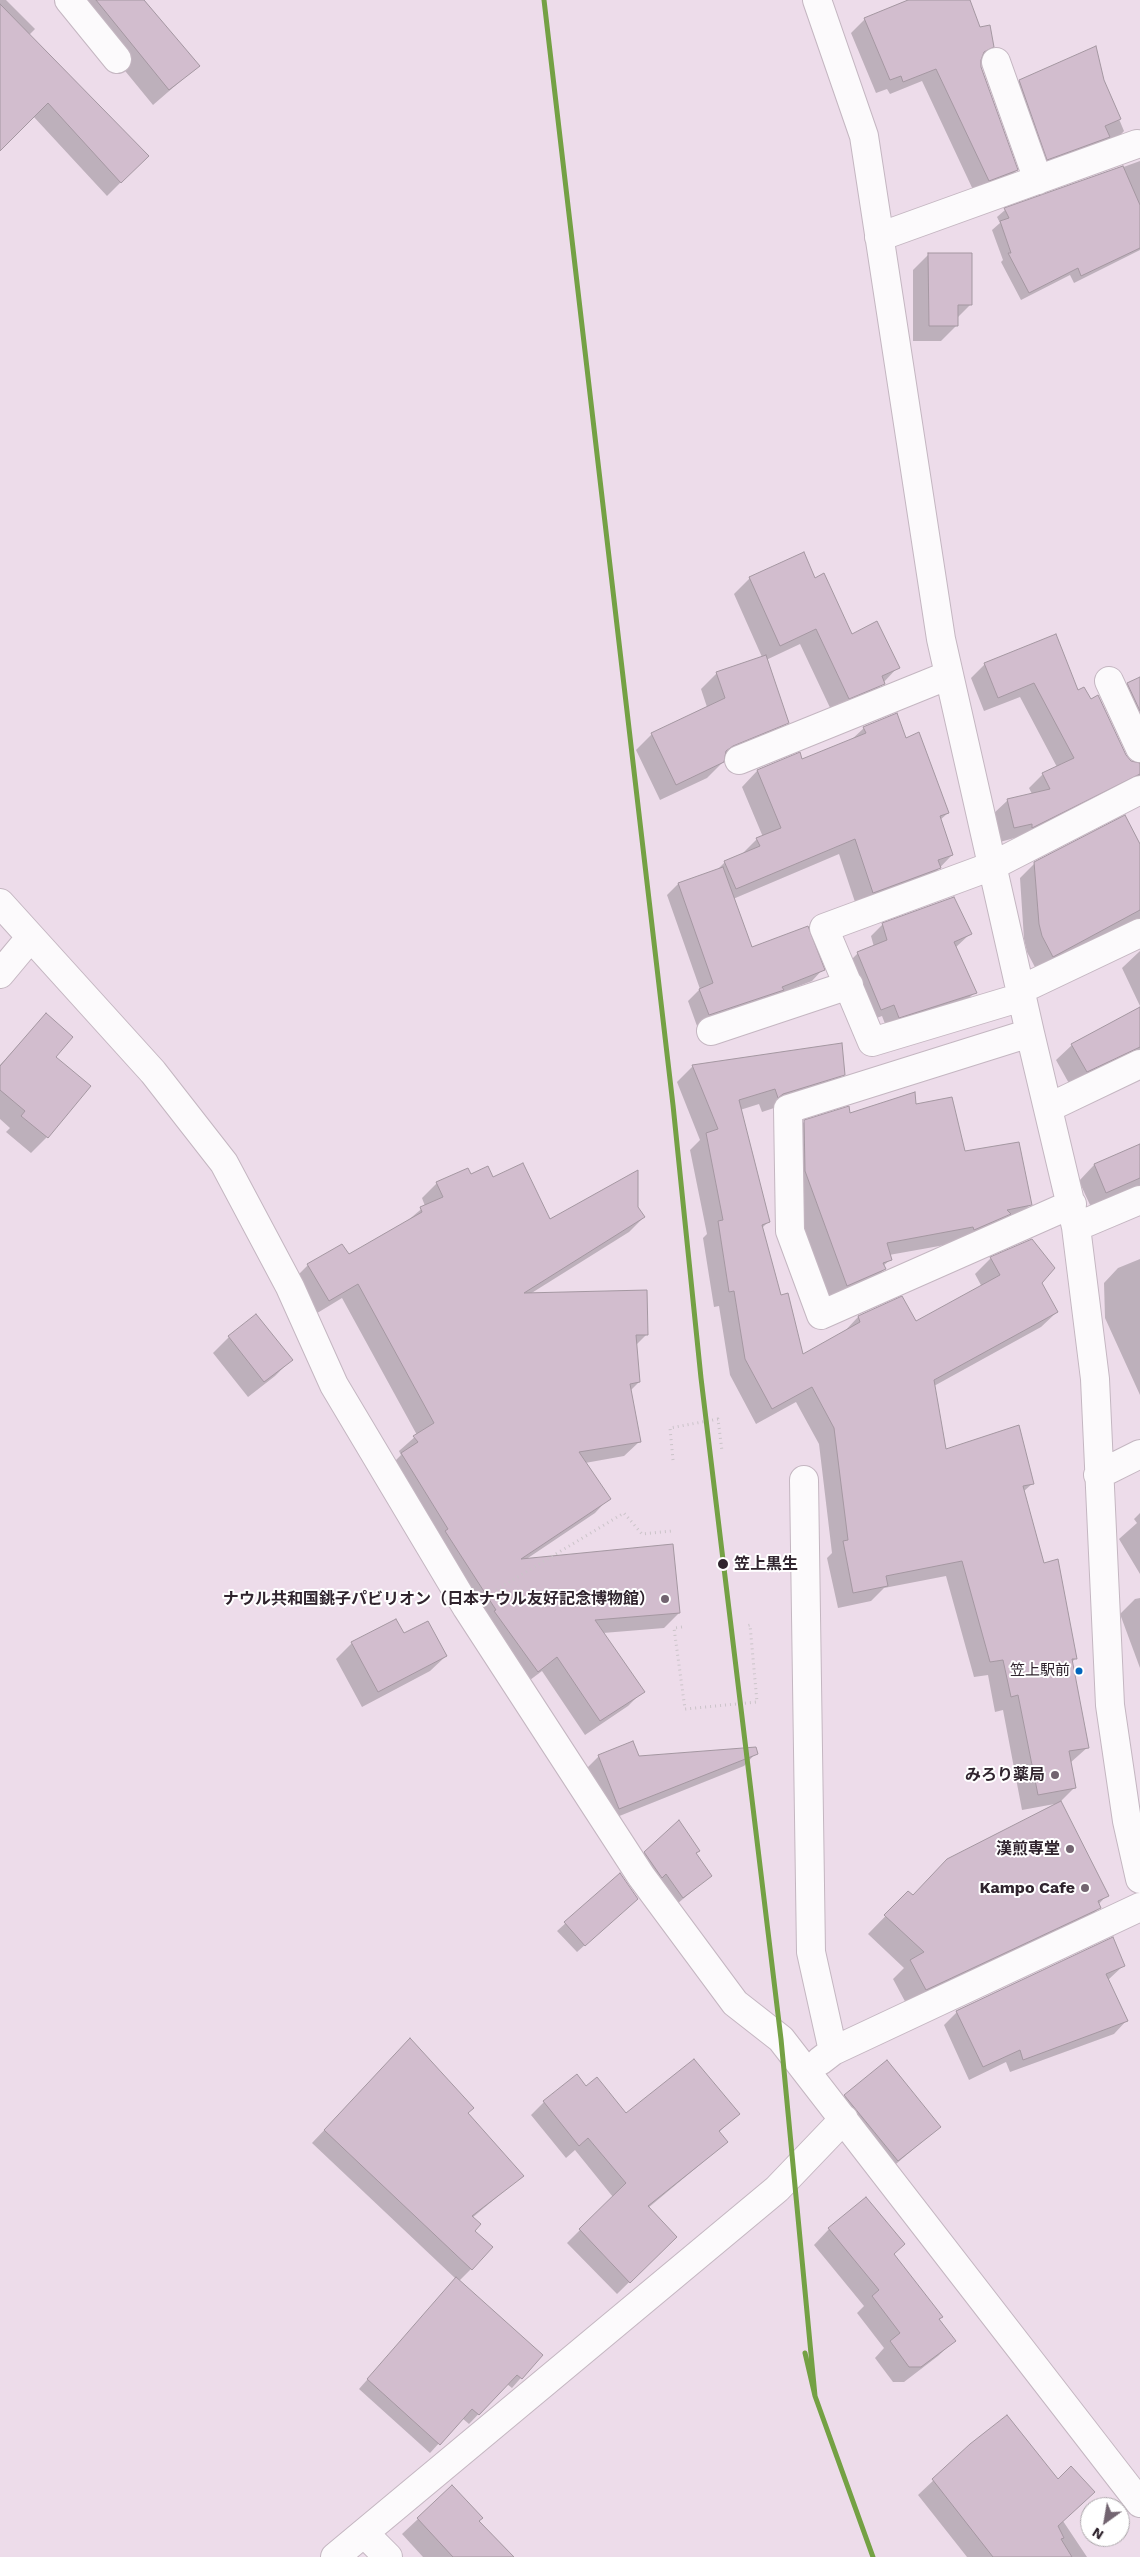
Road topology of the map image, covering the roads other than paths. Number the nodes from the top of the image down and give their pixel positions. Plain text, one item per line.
1 (69, 0) edge
2 (817, 0) edge
3 (117, 59) dead end
4 (996, 62) dead end
5 (1138, 144) dead end
6 (1038, 180) junction
7 (879, 237) junction
8 (949, 676) junction
9 (1109, 681) dead end
10 (1140, 748) edge
11 (739, 760) dead end
12 (1140, 790) edge
13 (992, 866) junction
14 (0, 903) edge
15 (1140, 933) edge
16 (30, 938) junction
17 (0, 974) edge
18 (849, 985) junction
19 (1021, 994) junction
20 (711, 1031) dead end
21 (1030, 1033) junction
22 (1140, 1064) edge
23 (1048, 1108) junction
24 (1140, 1200) edge
25 (1074, 1216) junction
26 (1140, 1454) edge
27 (1098, 1476) junction
28 (804, 1480) dead end
29 (1133, 1816) edge
30 (1140, 1880) edge
31 (1140, 1907) edge
32 (833, 2051) junction
33 (807, 2072) junction
34 (844, 2119) junction
35 (1140, 2503) edge
36 (365, 2534) junction
37 (335, 2557) edge
38 (388, 2557) edge

1 - 3 street
2 - 7 street
4 - 6 street
5 - 6 street
6 - 7 street
7 - 8 street
8 - 11 street
8 - 13 street
9 - 10 street
12 - 13 street
13 - 18 street
13 - 19 street
14 - 16 street
15 - 19 street
16 - 17 street
16 - 33 street
18 - 19 street
18 - 20 street
19 - 21 street
21 - 23 street
21 - 25 street
22 - 23 street
23 - 25 street
24 - 25 street
25 - 27 street
26 - 27 street
27 - 29 street
28 - 32 street
29 - 30 street
31 - 32 street
32 - 33 street
33 - 34 street
34 - 35 street
34 - 36 street
36 - 37 street
36 - 38 street

